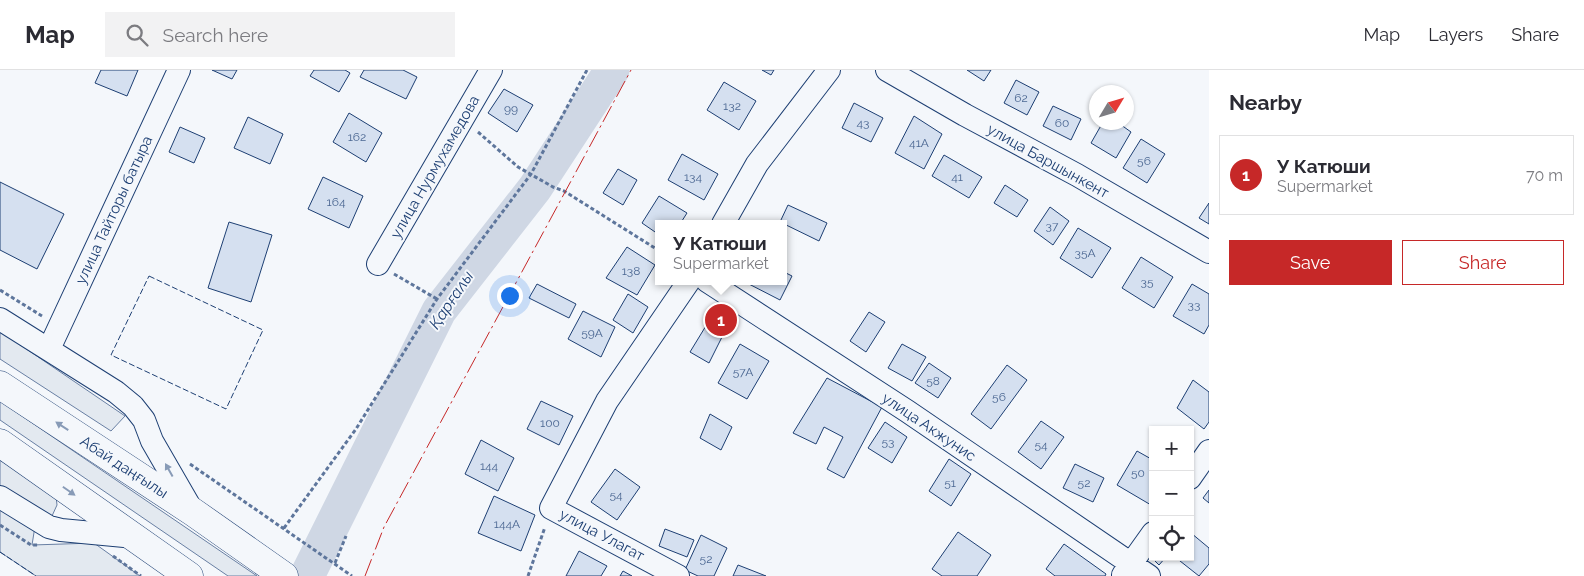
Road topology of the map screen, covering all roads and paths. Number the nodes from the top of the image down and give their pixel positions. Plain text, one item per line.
1 (179, 70) edge
2 (491, 70) edge
3 (587, 70) edge
4 (829, 70) edge
5 (887, 70) edge
6 (464, 119) junction
7 (531, 174) junction
8 (725, 220) edge
9 (655, 248) edge
10 (1209, 252) edge
11 (378, 264) joint
12 (686, 285) edge
13 (713, 285) edge
14 (437, 299) junction
15 (0, 319) edge
16 (49, 349) junction
17 (0, 386) edge
18 (0, 443) edge
19 (1209, 451) edge
20 (1194, 472) edge
21 (0, 498) edge
22 (552, 508) junction
23 (193, 512) junction
24 (346, 536) dead end
25 (135, 537) junction
26 (1149, 541) edge
27 (335, 563) junction
28 (267, 564) edge
29 (1134, 572) edge
30 (189, 576) edge
31 (352, 576) edge
32 (528, 576) edge
33 (678, 576) edge

1 - 16 street, улица Тайторы батыра
2 - 6 street, улица Нурмухамедова
3 - 7 path
4 - 8 street
5 - 10 street, улица Баршынкент
6 - 7 path
6 - 11 street, улица Нурмухамедова
7 - 9 path
7 - 14 path
11 - 14 path
12 - 22 street
13 - 29 street, улица Акжунис
14 - 27 path
15 - 16 street
23 -> 16 street
23 -> 17 main road, Абай даңғылы
18 -> 25 main road
19 - 20 street
21 - 25 street
22 - 32 path
22 - 33 street, улица Улагат
23 - 28 main road, Абай даңғылы
24 - 27 path
25 - 30 main road
26 - 29 street
27 - 31 path

